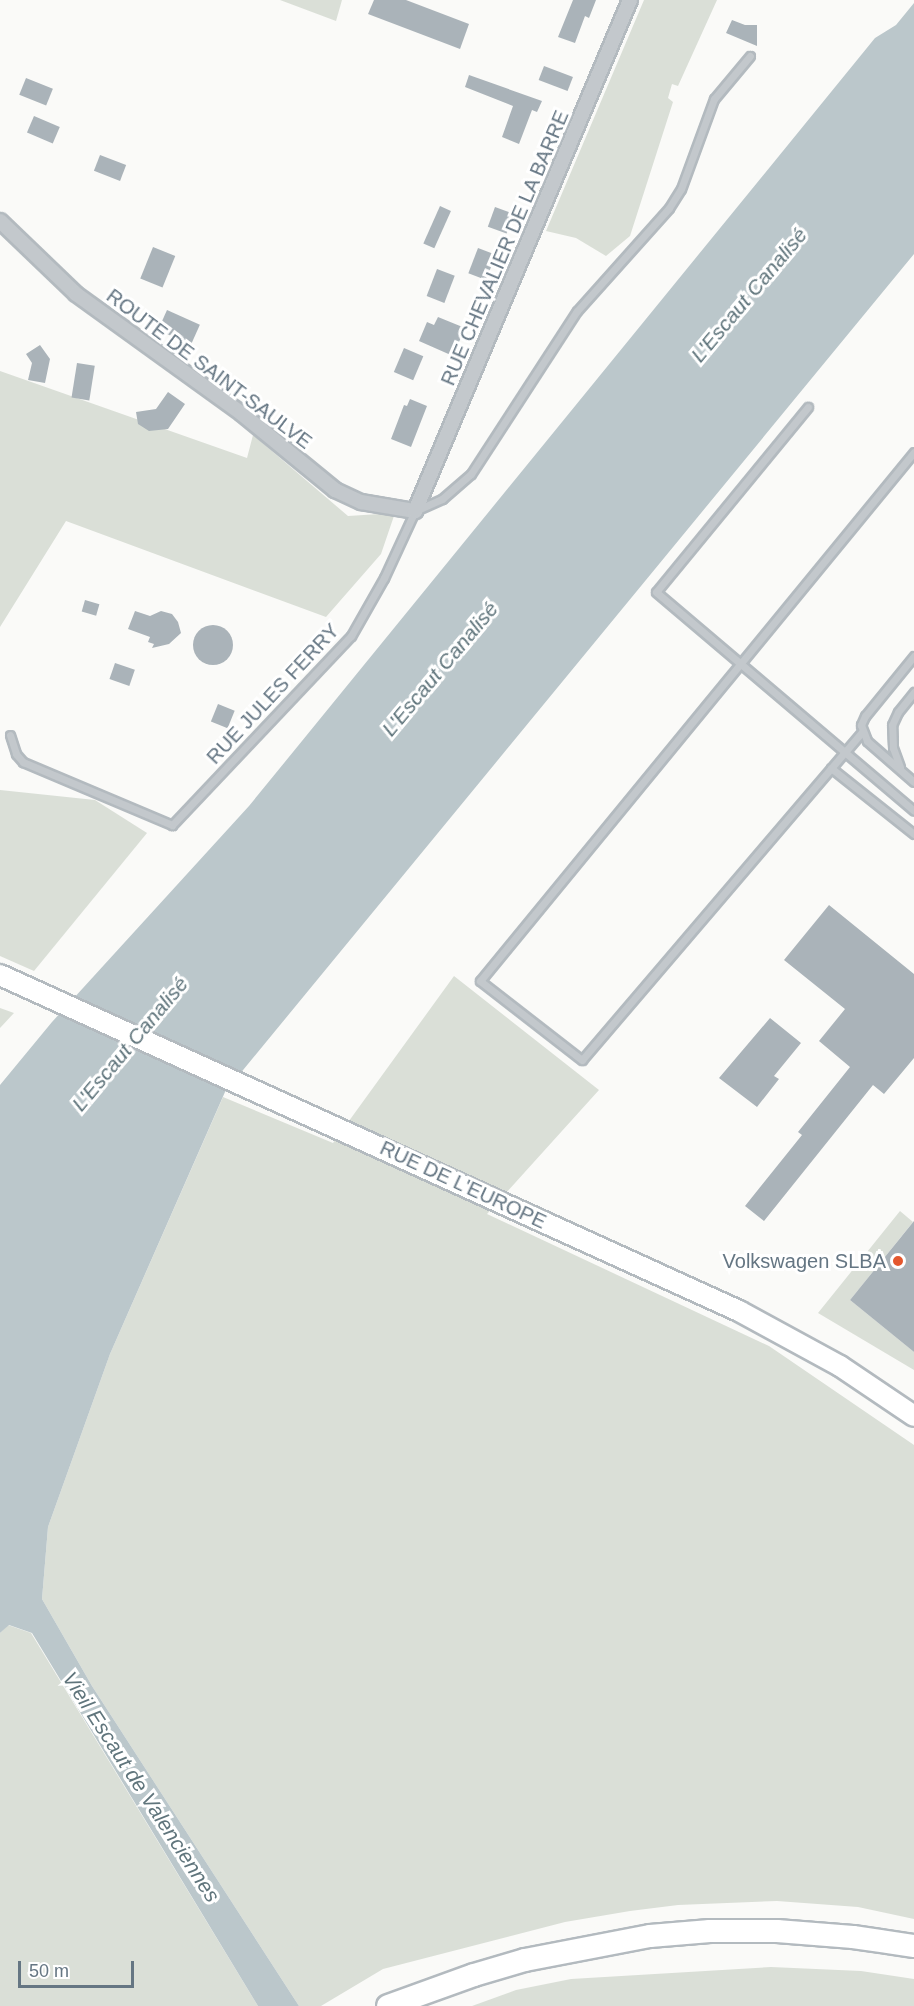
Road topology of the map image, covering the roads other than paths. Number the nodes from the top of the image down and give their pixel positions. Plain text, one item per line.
1 (630, 0) edge
2 (750, 56) dead end
3 (0, 220) edge
4 (808, 406) dead end
5 (914, 452) edge
6 (415, 511) junction
7 (914, 657) edge
8 (740, 666) junction
9 (914, 692) edge
10 (862, 732) junction
11 (10, 735) dead end
12 (844, 753) junction
13 (831, 768) junction
14 (902, 772) junction
15 (914, 782) edge
16 (914, 811) edge
17 (914, 834) edge
18 (0, 975) edge
19 (914, 1416) edge
20 (914, 1946) edge
21 (388, 2006) edge

1 - 6 street, RUE CHEVALIER DE LA BARRE
2 - 6 lane
3 - 6 street, ROUTE DE SAINT-SAULVE
4 - 8 lane
5 - 8 lane
6 - 11 lane, RUE JULES FERRY
7 - 10 lane
8 - 12 lane
8 - 13 lane
9 - 14 lane
10 - 12 lane
10 - 14 lane
12 - 13 lane
12 - 16 lane
13 - 17 lane
14 - 15 lane
18 - 19 street, RUE DE L'EUROPE
20 - 21 main road

